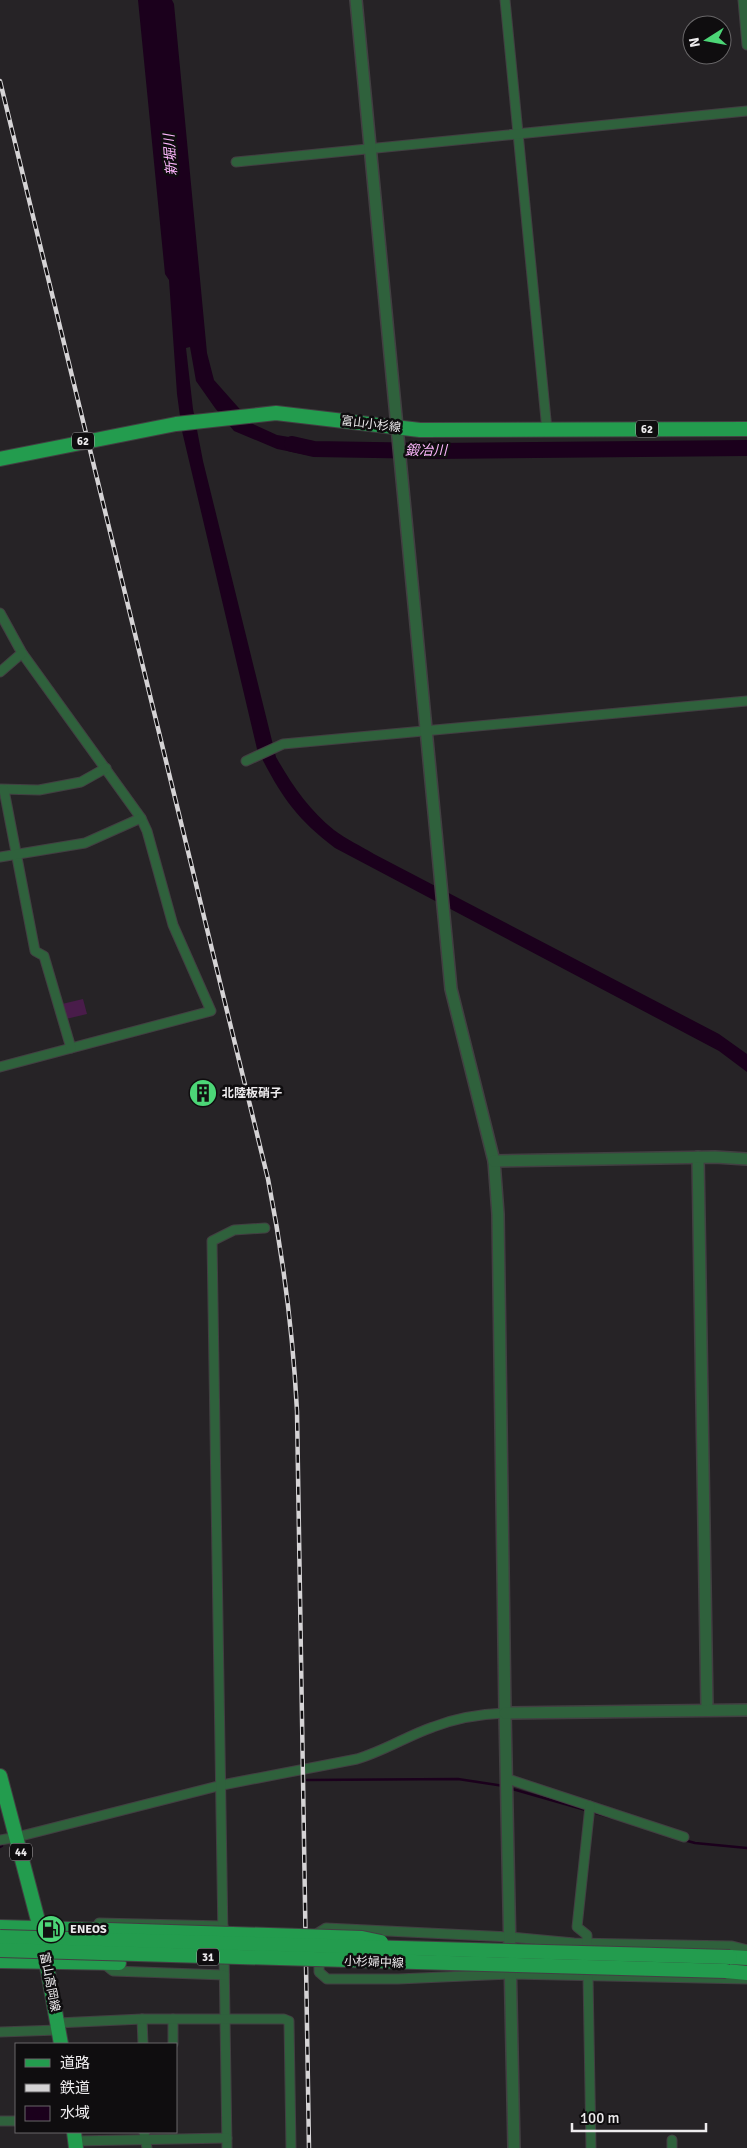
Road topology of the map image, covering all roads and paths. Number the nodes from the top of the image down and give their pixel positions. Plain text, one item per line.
1 (356, 0) edge
2 (505, 0) edge
3 (743, 0) edge
4 (747, 45) edge
5 (747, 112) edge
6 (518, 133) junction
7 (371, 150) junction
8 (236, 162) dead end
9 (747, 429) edge
10 (547, 430) junction
11 (398, 434) junction
12 (0, 458) edge
13 (0, 613) edge
14 (22, 653) junction
15 (0, 672) edge
16 (747, 701) edge
17 (426, 730) junction
18 (246, 761) dead end
19 (106, 768) junction
20 (2, 790) edge
21 (141, 818) junction
22 (17, 853) junction
23 (0, 857) edge
24 (71, 1048) junction
25 (0, 1067) edge
26 (698, 1157) junction
27 (747, 1159) edge
28 (494, 1161) junction
29 (265, 1228) dead end
30 (707, 1710) junction
31 (747, 1710) edge
32 (505, 1713) junction
33 (0, 1776) edge
34 (508, 1779) junction
35 (222, 1785) junction
36 (590, 1806) junction
37 (17, 1837) junction
38 (684, 1837) dead end
39 (0, 1840) edge
40 (223, 1926) junction
41 (0, 1927) edge
42 (40, 1928) junction
43 (83, 1930) junction
44 (0, 1937) edge
45 (510, 1937) junction
46 (587, 1943) junction
47 (0, 1950) edge
48 (747, 1950) edge
49 (416, 1956) junction
50 (747, 1958) edge
51 (0, 1961) edge
52 (45, 1963) junction
53 (102, 1963) junction
54 (747, 1973) edge
55 (224, 1974) junction
56 (511, 1974) junction
57 (588, 1976) junction
58 (747, 1979) edge
59 (173, 2019) junction
60 (225, 2019) junction
61 (142, 2020) junction
62 (58, 2026) junction
63 (0, 2032) edge
64 (61, 2043) edge
65 (143, 2043) edge
66 (173, 2043) edge
67 (0, 2121) edge
68 (15, 2121) edge
69 (174, 2136) edge
70 (227, 2138) junction
71 (75, 2140) edge
72 (146, 2140) edge
73 (227, 2148) edge
74 (291, 2148) edge
75 (514, 2148) edge
76 (591, 2148) edge

1 - 7 street
2 - 6 street
3 - 4 street
5 - 6 street
6 - 7 street
6 - 10 street
7 - 8 street
7 - 11 street
9 - 10 main road, 富山小杉線 / 62
10 - 11 main road, 富山小杉線 / 62
11 - 12 main road, 富山小杉線 / 62
11 - 17 street
13 - 14 street
14 - 15 street
14 - 19 street
16 - 17 street
17 - 18 street
17 - 28 street
19 - 20 street
19 - 21 street
20 - 22 street
21 - 22 street
21 - 24 street
22 - 23 street
22 - 24 street
24 - 25 street
26 - 27 street
26 - 28 street
26 - 30 street
28 - 32 street
29 - 35 street
30 - 31 street
30 - 32 street
32 - 34 street
32 - 35 street
33 - 37 main road, 富山高岡線 / 44
34 - 36 street
34 - 45 street
35 - 37 street
35 - 40 street
36 - 38 street
36 - 46 street
37 - 39 street
37 - 42 main road, 富山高岡線 / 44
40 - 43 street
40 - 55 street
41 - 42 main road, 31
42 - 43 main road, 31
42 - 52 main road, 富山高岡線 / 44
43 - 49 main road, 31, bridge
44 - 49 main road, 小杉婦中線 / 31, bridge
45 - 46 street
45 - 56 street
45 - 56 street
46 - 48 street
47 - 49 main road, 小杉婦中線 / 31, bridge
49 - 50 main road, 小杉婦中線 / 31, bridge
49 - 53 main road, 31, bridge
49 - 54 main road, 小杉婦中線 / 31, bridge
51 - 52 main road, 31
52 - 53 main road, 31
52 - 62 main road, 富山高岡線 / 44
53 - 55 street
55 - 60 street
56 - 57 street
56 - 75 street
57 - 58 street
57 - 76 street
59 - 60 street
59 - 61 street
59 - 66 street
60 - 70 street
60 - 74 street
61 - 62 street
61 - 65 street
62 - 63 street
62 - 64 main road, 富山高岡線 / 44
67 - 68 street
69 - 70 street
69 - 72 street
70 - 73 street
71 - 72 street

